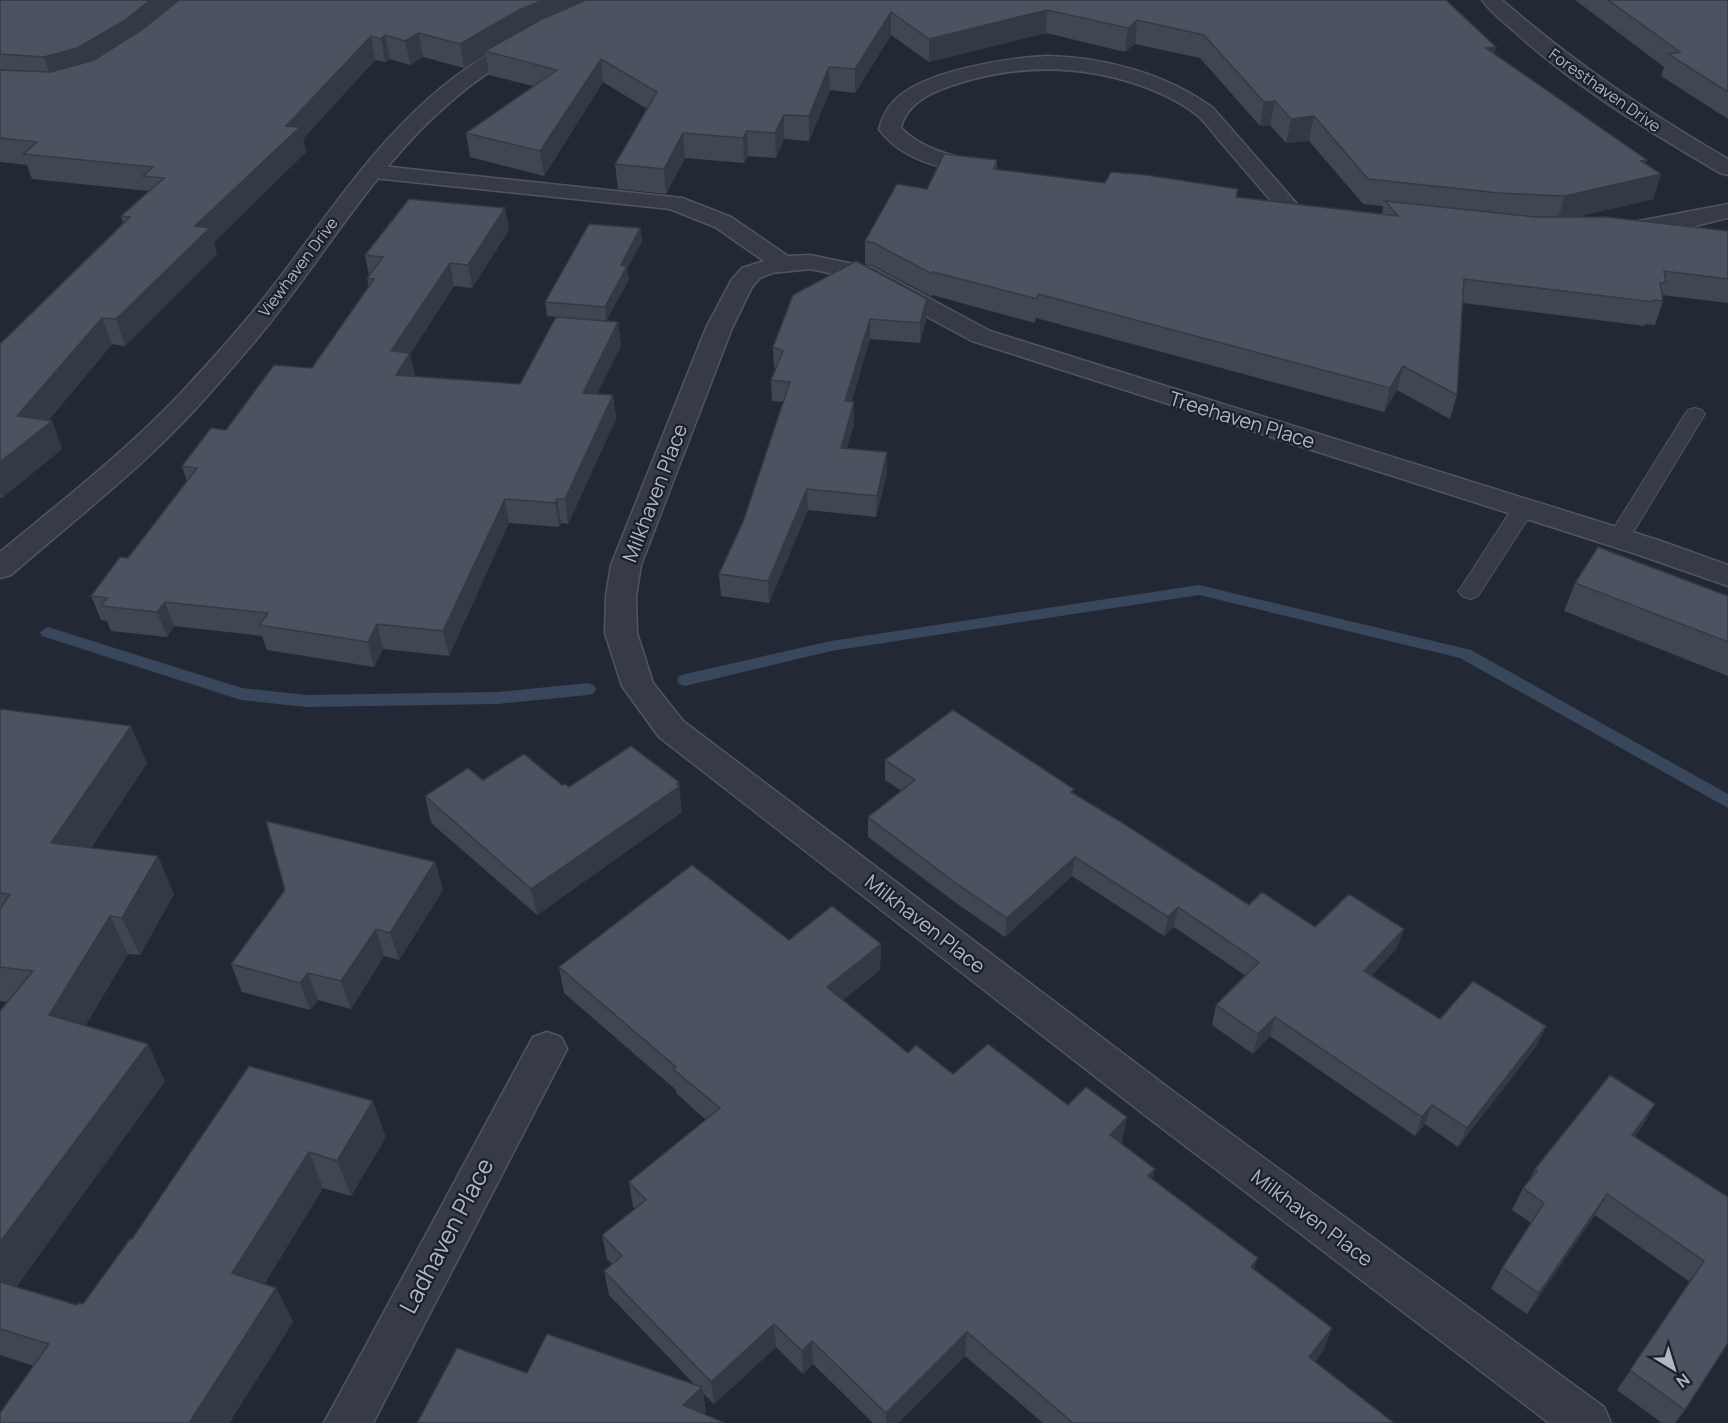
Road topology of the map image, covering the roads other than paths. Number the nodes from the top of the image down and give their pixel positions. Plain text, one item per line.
1 (1491, 0) edge
2 (545, 32) edge
3 (1728, 168) edge
4 (372, 172) junction
5 (1002, 173) edge
6 (1251, 200) edge
7 (1286, 204) junction
8 (1310, 206) edge
9 (1728, 211) edge
10 (1602, 232) edge
11 (773, 266) junction
12 (1695, 414) dead end
13 (1523, 508) junction
14 (1618, 538) junction
15 (0, 568) edge
16 (1728, 576) edge
17 (1470, 591) dead end
18 (547, 1049) dead end
19 (348, 1423) edge
20 (1587, 1423) edge

1 - 3 street, Foresthaven Drive
2 - 4 street, Viewhaven Drive
4 - 11 street
4 - 15 street, Viewhaven Drive
5 - 7 street
6 - 7 street
7 - 8 street
9 - 10 street
11 - 13 street, Treehaven Place
11 - 20 street, Milkhaven Place
12 - 14 lane
13 - 14 street, Treehaven Place
13 - 17 lane
14 - 16 street, Treehaven Place
18 - 19 street, Ladhaven Place

